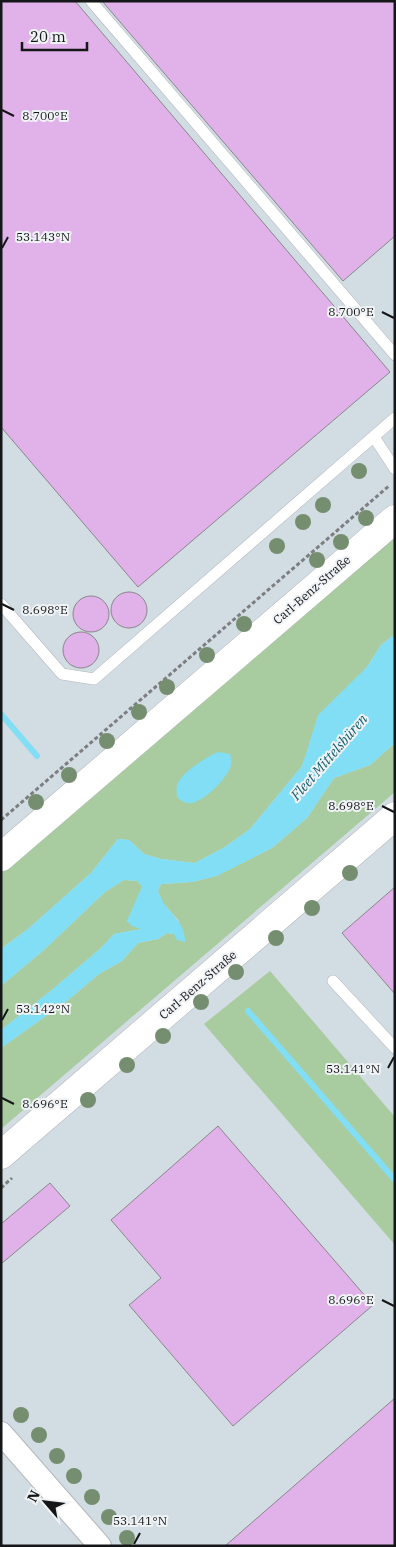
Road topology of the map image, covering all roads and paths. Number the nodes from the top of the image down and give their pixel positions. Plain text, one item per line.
1 (91, 1) edge
2 (395, 355) edge
3 (395, 418) edge
4 (374, 437) junction
5 (395, 469) edge
6 (395, 481) edge
7 (395, 519) edge
8 (1, 604) edge
9 (395, 816) edge
10 (1, 820) edge
11 (1, 857) edge
12 (333, 980) dead end
13 (395, 1048) edge
14 (1, 1155) edge
15 (1, 1433) edge
16 (100, 1546) edge

1 - 2 lane
3 - 4 lane
4 - 5 lane
4 - 8 lane
6 - 10 path
7 - 11 street, Carl-Benz-Straße
9 - 14 street, Carl-Benz-Straße
12 - 13 lane
15 - 16 street

